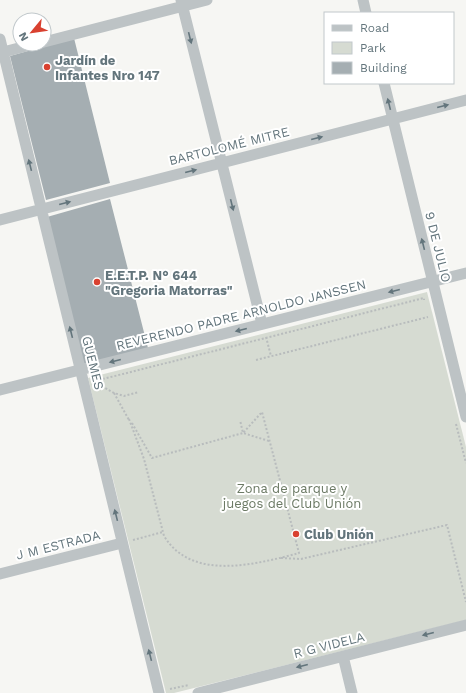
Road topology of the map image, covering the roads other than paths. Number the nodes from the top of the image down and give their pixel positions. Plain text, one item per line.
1 (207, 0) edge
2 (363, 0) edge
3 (181, 3) edge
4 (366, 12) edge
5 (0, 39) edge
6 (52, 40) edge
7 (12, 50) edge
8 (2, 52) edge
9 (384, 84) edge
10 (466, 100) edge
11 (392, 119) junction
12 (222, 163) junction
13 (41, 209) junction
14 (0, 220) edge
15 (466, 273) edge
16 (432, 282) junction
17 (262, 324) junction
18 (80, 370) junction
19 (0, 390) edge
20 (466, 417) edge
21 (122, 543) junction
22 (0, 574) edge
23 (466, 625) edge
24 (343, 656) junction
25 (195, 688) edge
26 (159, 693) edge
27 (352, 693) edge

1 - 3 street
2 - 4 street
3 - 6 street
3 -> 12 street
5 - 8 street, GUEMES
7 - 8 street
13 -> 8 street, GUEMES
11 -> 9 street, 9 DE JULIO
11 -> 10 street, BARTOLOMÉ MITRE
12 -> 11 street, BARTOLOMÉ MITRE
16 -> 11 street, 9 DE JULIO
13 -> 12 street, BARTOLOMÉ MITRE
12 -> 17 street
13 - 14 street, BARTOLOMÉ MITRE
18 -> 13 street, GUEMES
15 - 16 street, REVERENDO PADRE ARNOLDO JANSSEN
16 -> 17 street, REVERENDO PADRE ARNOLDO JANSSEN
16 - 20 street, 9 DE JULIO
17 -> 18 street, REVERENDO PADRE ARNOLDO JANSSEN
18 - 19 street, REVERENDO PADRE ARNOLDO JANSSEN
21 -> 18 street, GUEMES
21 - 22 street, J M ESTRADA
26 -> 21 street, GUEMES
23 -> 24 street, R G VIDELA
24 -> 25 street, R G VIDELA
24 - 27 street

